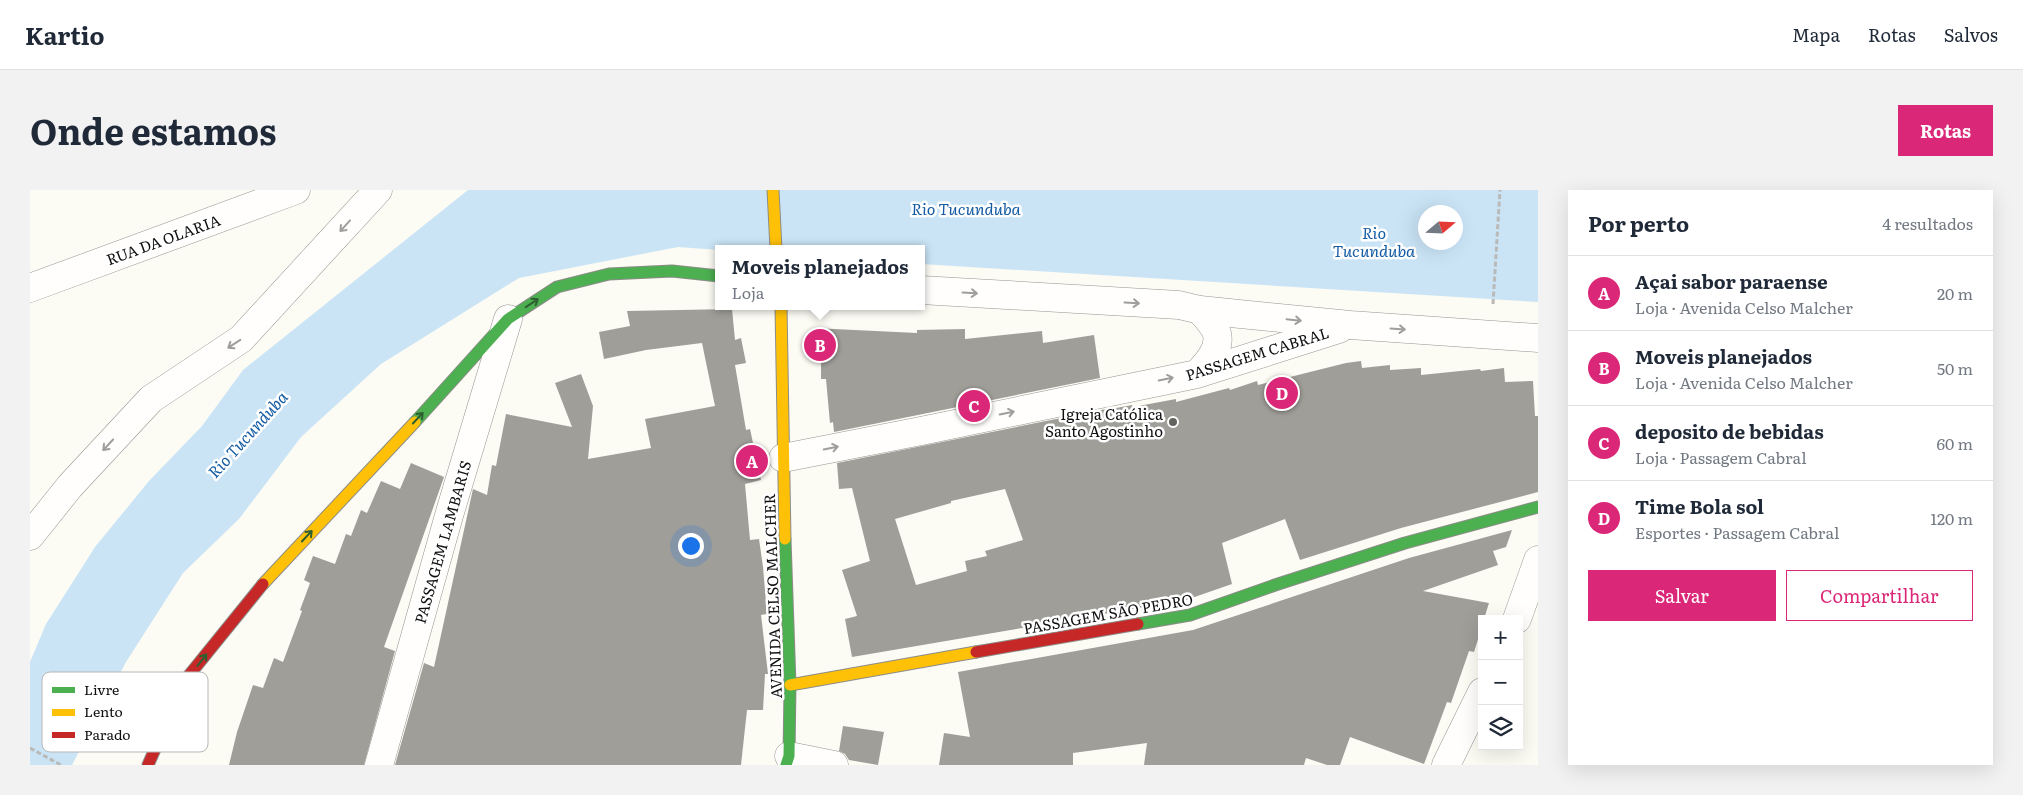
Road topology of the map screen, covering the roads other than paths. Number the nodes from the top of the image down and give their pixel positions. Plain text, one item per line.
1 (296, 190) edge
2 (378, 190) edge
3 (773, 190) edge
4 (776, 245) edge
5 (715, 276) edge
6 (30, 288) edge
7 (925, 290) edge
8 (781, 310) edge
9 (1200, 310) junction
10 (508, 319) junction
11 (1350, 325) junction
12 (1538, 338) edge
13 (1197, 374) junction
14 (783, 458) junction
15 (1538, 507) edge
16 (30, 536) edge
17 (1538, 560) edge
18 (1518, 615) edge
19 (192, 672) edge
20 (790, 685) junction
21 (1478, 700) edge
22 (154, 752) edge
23 (788, 761) edge
24 (148, 765) edge
25 (380, 765) edge
26 (834, 765) edge
27 (1446, 765) edge

1 - 6 street, RUA DA OLARIA
2 -> 16 street
3 - 4 street
10 -> 5 street
7 -> 9 street
8 - 14 street, AVENIDA CELSO MALCHER
9 -> 11 street
9 - 13 street
19 -> 10 street
10 - 25 street, PASSAGEM LAMBARIS
11 -> 12 street
11 - 13 street, PASSAGEM CABRAL
14 -> 13 street, PASSAGEM CABRAL
14 - 20 street, AVENIDA CELSO MALCHER
15 - 20 street, PASSAGEM SÃO PEDRO
17 - 18 street
20 - 23 street, AVENIDA CELSO MALCHER
21 - 27 street
24 -> 22 street
23 - 26 street

